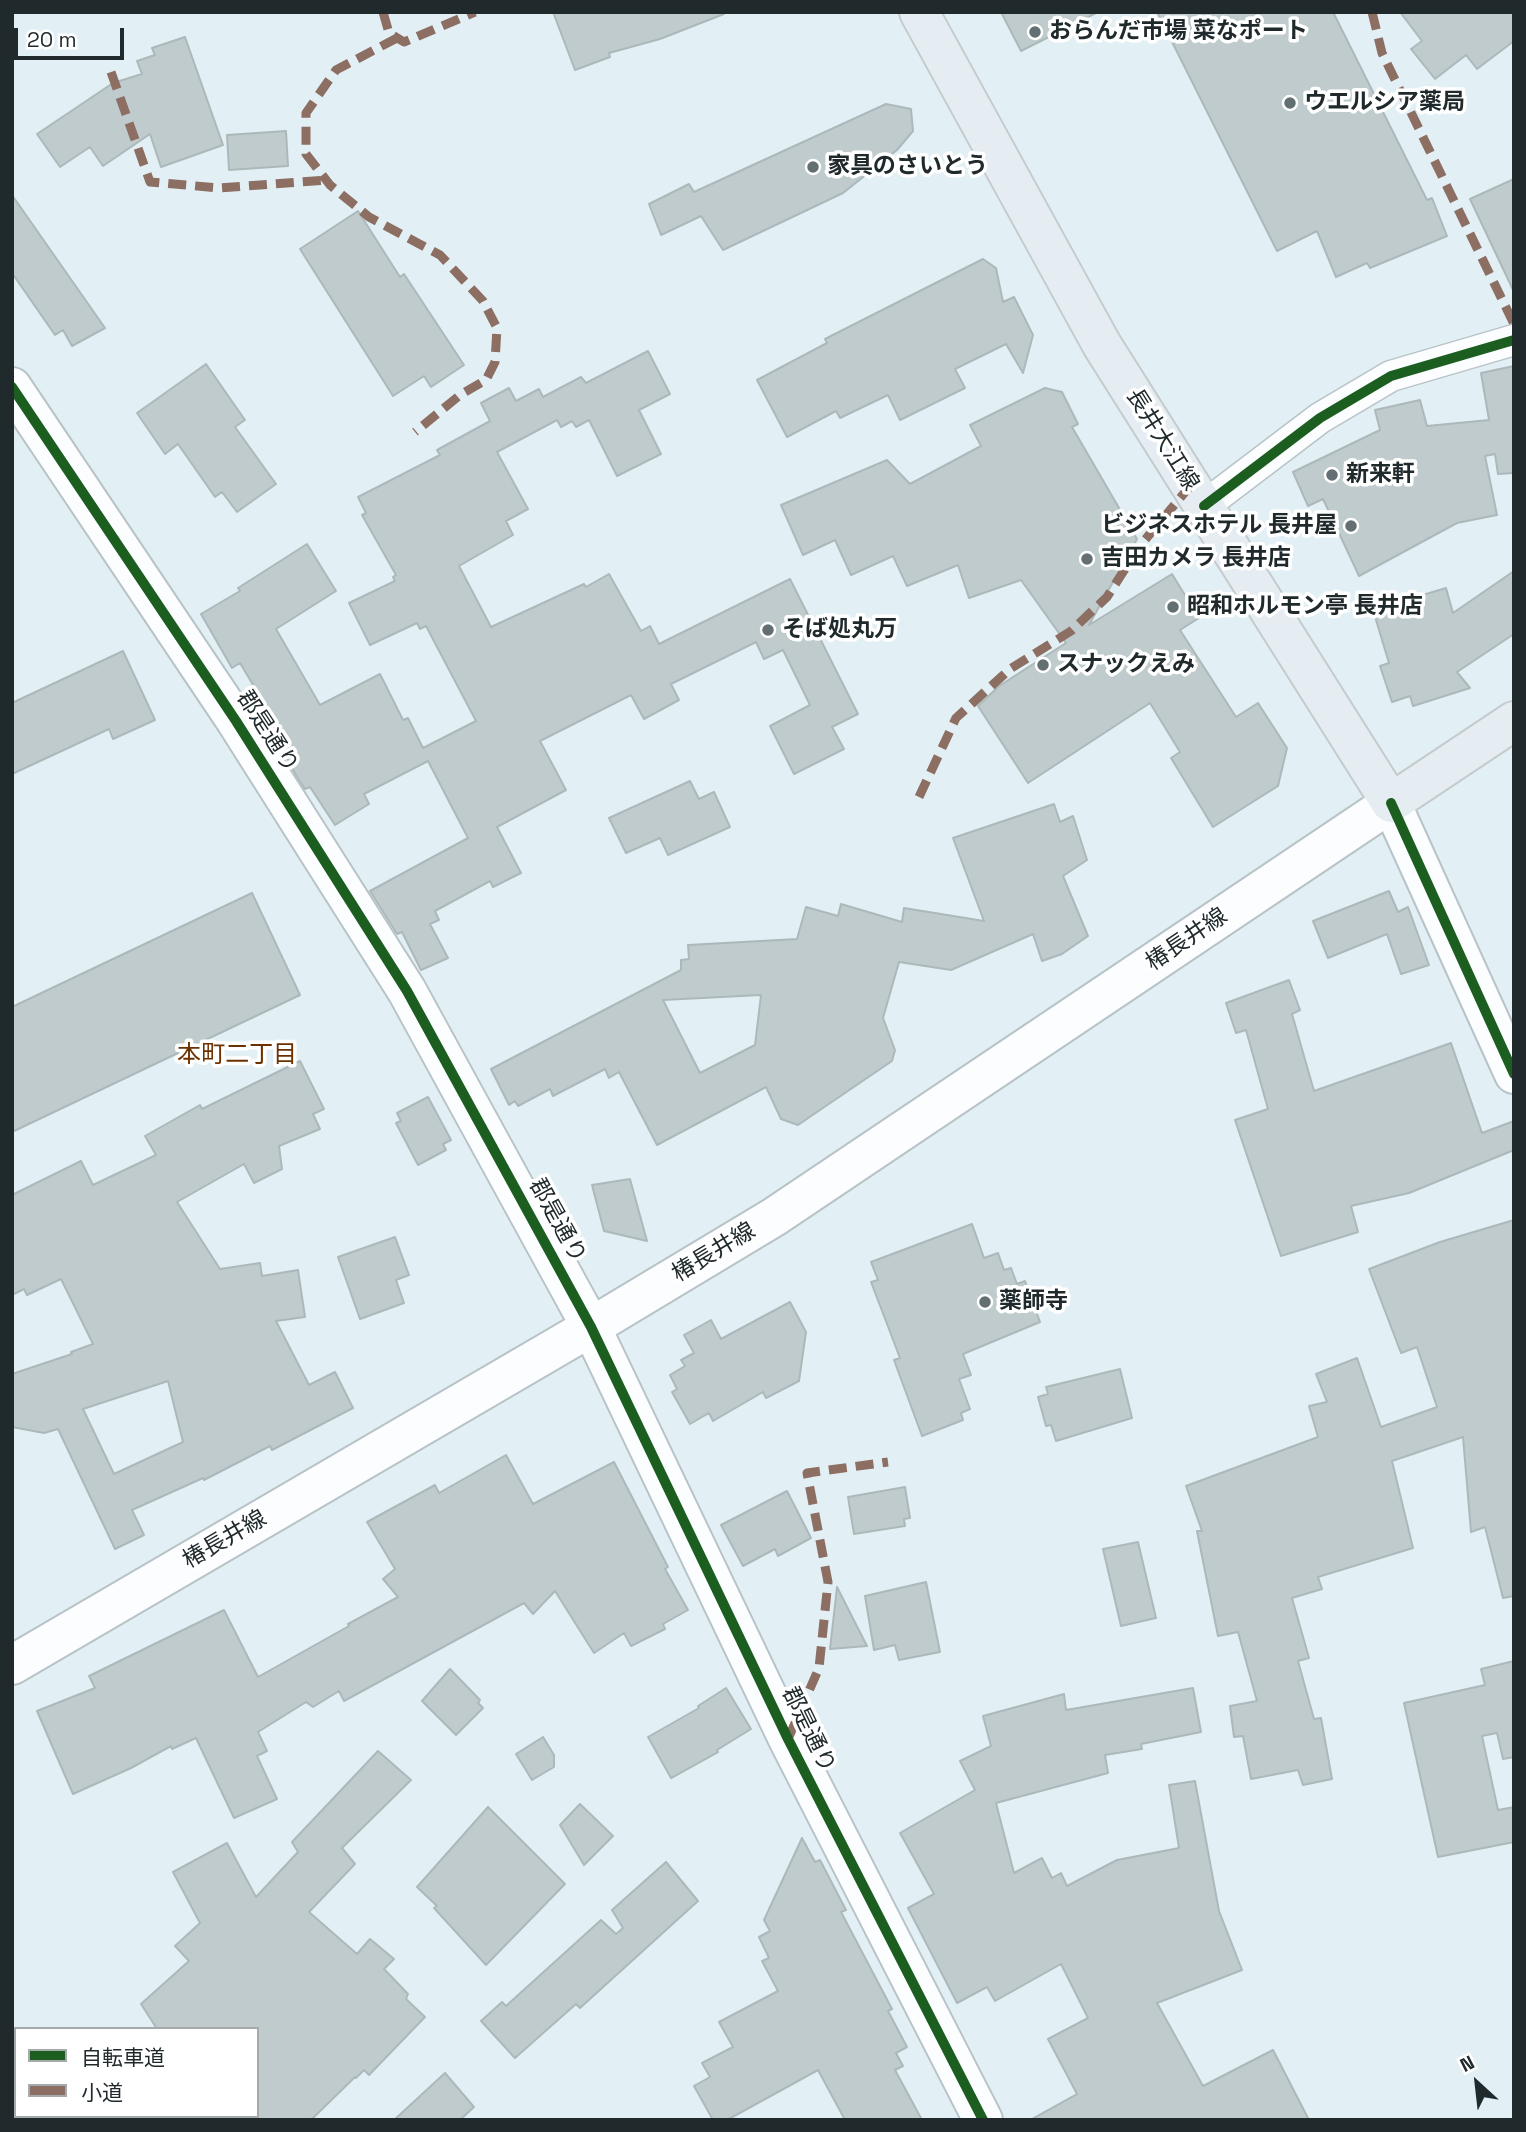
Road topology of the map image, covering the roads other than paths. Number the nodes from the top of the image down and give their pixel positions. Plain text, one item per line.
1 (919, 12) edge
2 (1514, 340) edge
3 (12, 387) edge
4 (1204, 506) junction
5 (1514, 721) edge
6 (1391, 803) junction
7 (1514, 1074) edge
8 (591, 1327) junction
9 (12, 1665) edge
10 (983, 2120) edge

1 - 4 main road, 長井大江線
2 - 4 street
3 - 8 street, 郡是通り
4 - 6 main road, 長井大江線
5 - 6 main road
6 - 7 street
6 - 8 street, 椿長井線
8 - 9 street, 椿長井線
8 - 10 street, 郡是通り

